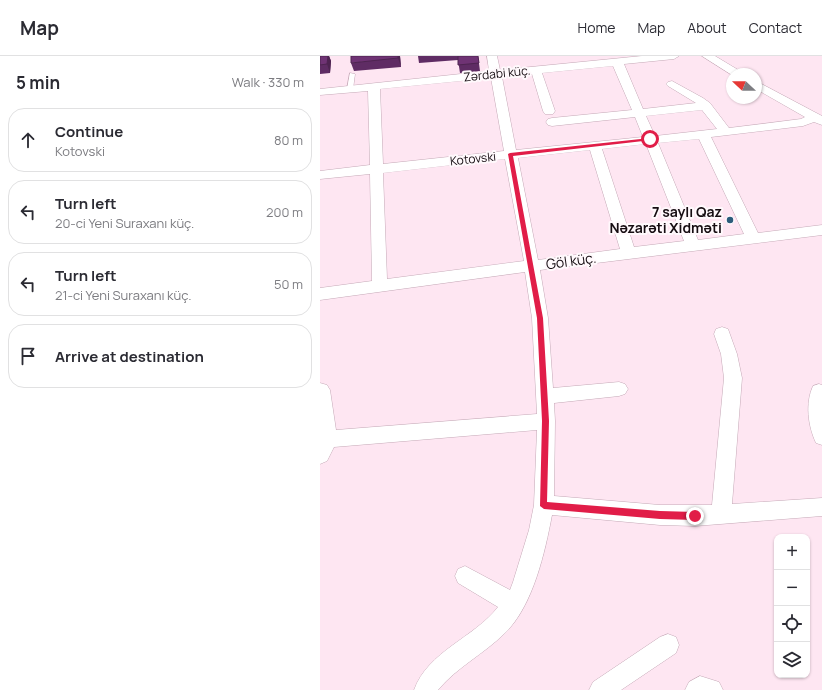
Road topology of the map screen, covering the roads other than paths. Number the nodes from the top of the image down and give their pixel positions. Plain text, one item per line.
1 (492, 56) edge
2 (674, 56) edge
3 (707, 56) edge
4 (617, 62) junction
5 (728, 68) edge
6 (536, 70) junction
7 (352, 74) dead end
8 (496, 74) junction
9 (672, 84) dead end
10 (374, 86) junction
11 (762, 87) edge
12 (350, 89) junction
13 (320, 92) edge
14 (706, 106) junction
15 (639, 113) junction
16 (819, 119) edge
17 (726, 132) junction
18 (703, 134) junction
19 (650, 139) junction
20 (595, 146) junction
21 (510, 154) junction
22 (376, 169) junction
23 (320, 175) edge
24 (822, 230) edge
25 (754, 239) junction
26 (693, 246) junction
27 (629, 253) junction
28 (532, 267) junction
29 (380, 286) junction
30 (320, 294) edge
31 (722, 334) dead end
32 (619, 389) dead end
33 (321, 390) edge
34 (822, 392) edge
35 (545, 396) junction
36 (546, 421) junction
37 (822, 437) edge
38 (328, 439) junction
39 (320, 456) edge
40 (544, 506) junction
41 (822, 507) edge
42 (721, 513) junction
43 (465, 576) dead end
44 (514, 604) junction
45 (668, 646) dead end
46 (426, 690) edge
47 (601, 690) edge
48 (697, 690) edge
49 (711, 690) edge

1 - 8 street
2 - 4 street, Zərdabi küç.
3 - 5 street
4 - 6 street, Zərdabi küç.
4 - 15 street
6 - 8 street, Zərdabi küç.
6 - 15 street
7 - 12 lane
8 - 10 street, Zərdabi küç.
8 - 21 street
9 - 14 street
10 - 12 street, Zərdabi küç.
10 - 22 street
11 - 16 street
12 - 13 street, Zərdabi küç.
14 - 15 street
14 - 17 street
15 - 19 street
16 - 17 street, Kotovski
17 - 18 street, Kotovski
18 - 19 street, Kotovski
18 - 25 street
19 - 20 street, Kotovski
19 - 26 street
20 - 21 street, Kotovski
20 - 27 street
21 - 22 street, Kotovski
21 - 28 street
22 - 23 street, Kotovski
22 - 29 street
24 - 25 street, Göl küç.
25 - 26 street, Göl küç.
26 - 27 street, Göl küç.
27 - 28 street, Göl küç.
28 - 29 street, Göl küç.
28 - 35 street
29 - 30 street, Göl küç.
31 - 42 street
32 - 35 street
33 - 38 street
34 - 37 street
35 - 36 street
36 - 38 street
36 - 40 street
38 - 39 street
40 - 42 street
40 - 44 street
41 - 42 street
43 - 44 street
44 - 46 street
45 - 47 street
48 - 49 street

